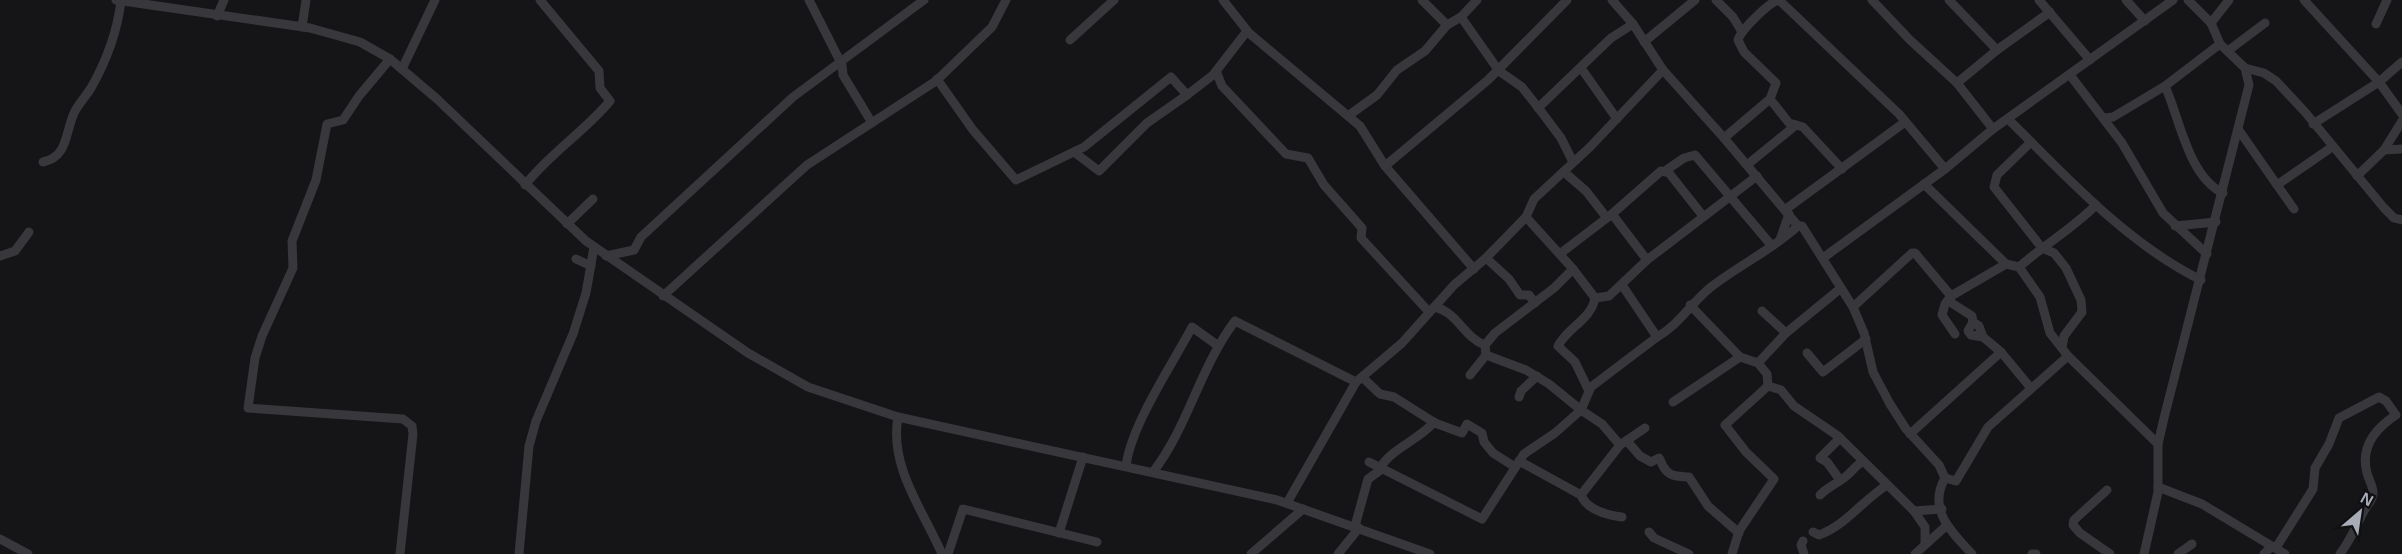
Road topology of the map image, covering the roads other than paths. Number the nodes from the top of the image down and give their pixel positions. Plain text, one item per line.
1 (119, 0) edge
2 (224, 0) edge
3 (306, 0) edge
4 (435, 0) edge
5 (540, 0) edge
6 (809, 0) edge
7 (924, 0) edge
8 (1005, 0) edge
9 (1114, 0) edge
10 (1223, 0) edge
11 (1422, 0) edge
12 (1477, 0) edge
13 (1567, 0) edge
14 (1612, 0) edge
15 (1695, 0) edge
16 (1716, 0) edge
17 (1779, 0) edge
18 (1872, 0) edge
19 (1949, 0) edge
20 (2039, 0) edge
21 (2126, 0) edge
22 (2173, 0) edge
23 (2188, 0) edge
24 (2229, 0) edge
25 (2304, 0) edge
26 (2387, 0) edge
27 (2050, 12) junction
28 (217, 16) junction
29 (1461, 17) junction
30 (2145, 21) junction
31 (2211, 23) junction
32 (2265, 23) dead end
33 (1633, 24) junction
34 (2376, 24) dead end
35 (1447, 25) junction
36 (302, 27) junction
37 (1247, 31) junction
38 (1742, 32) junction
39 (1070, 39) dead end
40 (1644, 42) junction
41 (2224, 47) junction
42 (1997, 50) junction
43 (390, 60) junction
44 (2090, 60) junction
45 (2402, 62) edge
46 (841, 63) junction
47 (1581, 68) junction
48 (2244, 68) junction
49 (402, 69) junction
50 (1498, 70) junction
51 (1663, 70) junction
52 (1216, 71) junction
53 (2070, 75) junction
54 (937, 79) junction
55 (2379, 82) junction
56 (1957, 83) junction
57 (2165, 86) junction
58 (1187, 95) junction
59 (1770, 99) junction
60 (1538, 108) junction
61 (2402, 114) edge
62 (1348, 116) junction
63 (2105, 118) junction
64 (2008, 119) junction
65 (1617, 120) junction
66 (2402, 121) edge
67 (1905, 122) junction
68 (872, 123) junction
69 (1796, 124) junction
70 (2313, 124) junction
71 (1993, 129) junction
72 (2238, 129) junction
73 (1724, 138) junction
74 (2031, 142) junction
75 (2332, 147) junction
76 (2384, 150) junction
77 (2402, 150) edge
78 (1074, 152) junction
79 (44, 162) dead end
80 (1573, 162) junction
81 (1747, 165) junction
82 (1385, 166) junction
83 (1842, 169) junction
84 (1945, 169) junction
85 (1665, 171) junction
86 (1564, 172) junction
87 (1756, 176) junction
88 (2357, 176) junction
89 (1924, 184) junction
90 (525, 185) junction
91 (2277, 185) junction
92 (2223, 193) junction
93 (1730, 196) junction
94 (592, 199) dead end
95 (2096, 206) junction
96 (2295, 209) dead end
97 (1788, 211) junction
98 (1609, 216) junction
99 (1703, 216) junction
100 (1526, 217) junction
101 (2402, 220) edge
102 (2216, 222) junction
103 (567, 224) junction
104 (1798, 226) junction
105 (2175, 226) junction
106 (28, 232) dead end
107 (1776, 243) junction
108 (594, 247) junction
109 (2042, 248) junction
110 (1561, 253) junction
111 (2206, 254) junction
112 (0, 256) edge
113 (606, 256) junction
114 (1486, 258) junction
115 (1823, 258) junction
116 (576, 259) dead end
117 (1647, 260) junction
118 (2006, 264) junction
119 (591, 266) junction
120 (2019, 267) junction
121 (1573, 268) junction
122 (1474, 269) junction
123 (2201, 280) junction
124 (1622, 285) junction
125 (1841, 288) junction
126 (663, 296) junction
127 (1951, 296) junction
128 (1596, 298) junction
129 (1535, 303) junction
130 (1690, 305) junction
131 (1853, 307) junction
132 (1431, 310) junction
133 (1762, 311) dead end
134 (1786, 333) junction
135 (1955, 333) dead end
136 (1657, 337) junction
137 (1866, 339) junction
138 (1217, 345) junction
139 (1486, 350) junction
140 (1807, 352) dead end
141 (2001, 352) junction
142 (2065, 352) junction
143 (1740, 357) junction
144 (1758, 363) junction
145 (1470, 375) dead end
146 (1537, 376) junction
147 (1359, 380) junction
148 (1768, 386) junction
149 (2030, 387) junction
150 (1589, 391) junction
151 (1519, 397) dead end
152 (1673, 402) dead end
153 (1581, 410) junction
154 (898, 417) junction
155 (1434, 422) junction
156 (1645, 428) dead end
157 (1910, 434) junction
158 (1840, 438) junction
159 (1623, 443) junction
160 (2158, 444) junction
161 (1083, 457) junction
162 (1863, 461) junction
163 (1369, 462) dead end
164 (1517, 464) junction
165 (1126, 466) junction
166 (1381, 468) junction
167 (1153, 472) junction
168 (1945, 478) junction
169 (1840, 480) junction
170 (1887, 485) junction
171 (2158, 488) junction
172 (2107, 490) dead end
173 (1581, 495) junction
174 (1820, 495) dead end
175 (1287, 503) junction
176 (1303, 509) junction
177 (1942, 509) junction
178 (1914, 511) junction
179 (1622, 518) dead end
180 (1946, 526) junction
181 (1357, 527) junction
182 (1649, 532) dead end
183 (1813, 532) dead end
184 (1059, 533) junction
185 (1739, 533) junction
186 (0, 539) edge
187 (1803, 541) dead end
188 (1097, 542) dead end
189 (1926, 544) junction
190 (2192, 544) dead end
191 (2267, 550) edge
192 (1425, 553) edge
193 (28, 554) edge
194 (400, 554) edge
195 (519, 554) edge
196 (942, 554) edge
197 (948, 554) edge
198 (1251, 554) edge
199 (1338, 554) edge
200 (1689, 554) edge
201 (1732, 554) edge
202 (1804, 554) edge
203 (1915, 554) edge
204 (1972, 554) edge
205 (2110, 554) edge
206 (2144, 554) edge
207 (2178, 554) edge
208 (2285, 554) edge
209 (2340, 554) edge

1 - 28 street
1 - 79 street
2 - 28 street
3 - 36 street
4 - 49 street
5 - 90 street
6 - 46 street
7 - 46 street
8 - 54 street
9 - 39 street
10 - 37 street
11 - 35 street
12 - 29 street
13 - 50 street
14 - 33 street
15 - 40 street
16 - 38 street
17 - 38 street
17 - 67 street
18 - 56 street
19 - 42 street
20 - 27 street
21 - 30 street
22 - 30 street
23 - 31 street
24 - 31 street
25 - 55 street
26 - 34 street
27 - 42 street
27 - 44 street
28 - 36 street
29 - 35 street
29 - 50 street
30 - 44 street
31 - 41 street
32 - 41 street
33 - 40 street
33 - 47 street
35 - 62 street
36 - 43 street
37 - 52 street
37 - 62 street
38 - 59 street
40 - 51 street
41 - 48 street
41 - 57 street
42 - 56 street
43 - 49 street
43 - 194 street
44 - 53 street
45 - 55 street
46 - 68 street
46 - 113 street
47 - 60 street
47 - 65 street
48 - 70 street
48 - 72 street
49 - 90 street
50 - 60 street
50 - 82 street
51 - 65 street
51 - 73 street
52 - 58 street
52 - 132 street
53 - 63 street
53 - 64 street
54 - 68 street
54 - 78 street
55 - 61 street
55 - 70 street
56 - 71 street
57 - 63 street
57 - 92 street
58 - 78 street
58 - 78 street
59 - 69 street
59 - 73 street
60 - 80 street
62 - 82 street
63 - 105 street
64 - 71 street
64 - 74 street
65 - 80 street
66 - 76 street
67 - 83 street
67 - 84 street
68 - 126 street
69 - 81 street
69 - 83 street
70 - 75 street
71 - 84 street
72 - 91 street
72 - 92 street
73 - 81 street
74 - 95 street
74 - 109 street
75 - 88 street
75 - 91 street
76 - 77 street
76 - 88 street
80 - 86 street
81 - 87 street
82 - 122 street
83 - 97 street
84 - 89 street
85 - 93 street
85 - 98 street
85 - 99 street
86 - 98 street
86 - 100 street
87 - 93 street
87 - 97 street
88 - 101 street
89 - 115 street
89 - 118 street
90 - 103 street
91 - 96 street
92 - 102 street
93 - 99 street
93 - 107 street
94 - 103 street
95 - 109 street
95 - 123 street
97 - 104 street
97 - 107 street
98 - 110 street
98 - 117 street
99 - 117 street
100 - 110 street
100 - 114 street
102 - 105 street
102 - 111 street
103 - 108 street
104 - 107 street
104 - 115 street
105 - 111 street
106 - 112 street
107 - 130 street
108 - 113 street
108 - 119 street
109 - 120 street
109 - 142 street
110 - 121 street
111 - 123 street
113 - 126 street
114 - 122 street
114 - 129 street
115 - 125 street
116 - 119 street
117 - 124 street
118 - 120 street
118 - 127 street
119 - 195 street
120 - 142 street
121 - 128 street
121 - 129 street
122 - 132 street
123 - 160 street
124 - 128 street
124 - 136 street
125 - 131 street
125 - 134 street
126 - 154 street
127 - 131 street
127 - 135 street
127 - 141 street
128 - 150 street
129 - 139 street
130 - 136 street
130 - 143 street
131 - 137 street
132 - 139 street
132 - 147 street
133 - 134 street
134 - 144 street
136 - 150 street
137 - 140 street
137 - 157 street
138 - 147 street
138 - 165 street
138 - 167 street
139 - 145 street
139 - 146 street
141 - 149 street
141 - 157 street
142 - 149 street
142 - 160 street
143 - 144 street
143 - 152 street
144 - 148 street
146 - 151 street
146 - 153 street
147 - 155 street
147 - 175 street
148 - 158 street
148 - 185 street
149 - 168 street
150 - 153 street
153 - 159 street
153 - 164 street
154 - 161 street
154 - 196 street
155 - 164 street
155 - 166 street
156 - 159 street
157 - 168 street
158 - 162 street
158 - 169 street
159 - 173 street
159 - 185 street
160 - 171 street
161 - 165 street
161 - 184 street
162 - 169 street
162 - 170 street
163 - 166 street
164 - 166 street
164 - 173 street
165 - 167 street
166 - 181 street
167 - 175 street
168 - 177 street
169 - 174 street
170 - 178 street
170 - 183 street
171 - 191 street
171 - 206 street
172 - 205 street
173 - 179 street
175 - 176 street
176 - 181 street
176 - 198 street
177 - 178 street
177 - 180 street
178 - 189 street
180 - 189 street
180 - 204 street
181 - 192 street
181 - 199 street
182 - 200 street
184 - 188 street
184 - 197 street
185 - 201 street
186 - 193 street
187 - 202 street
189 - 203 street
190 - 207 street
191 - 208 street
191 - 209 street

